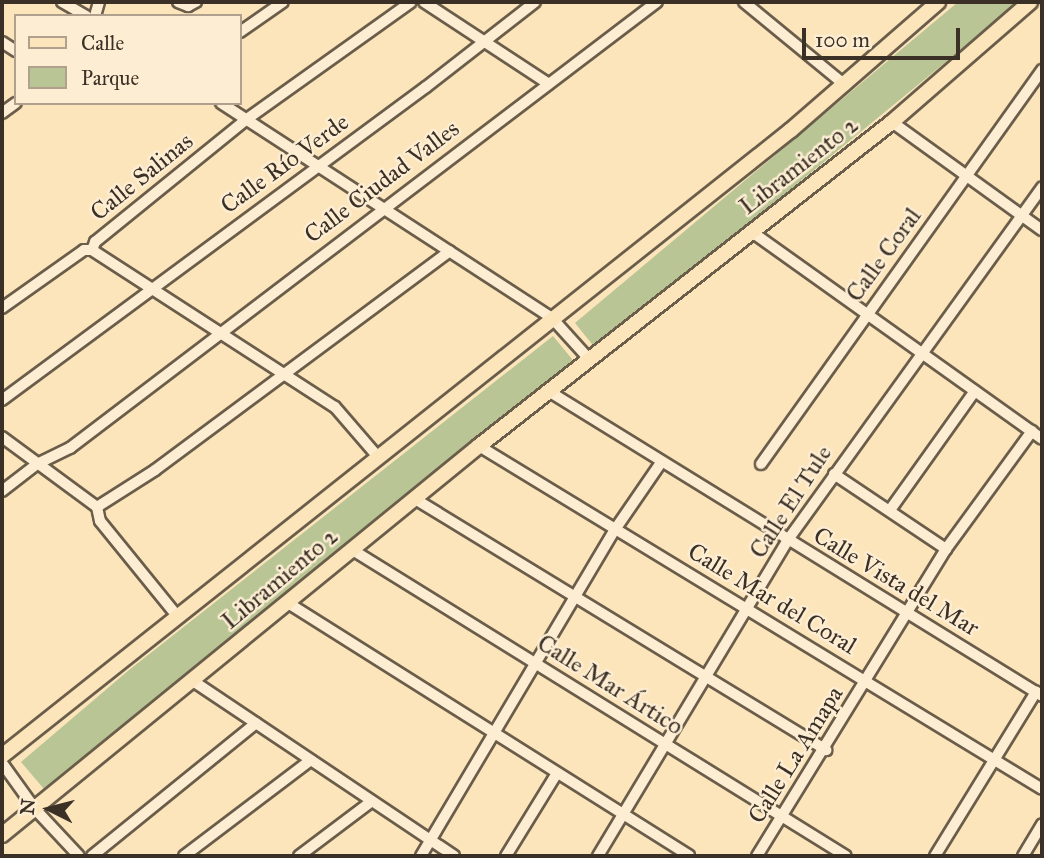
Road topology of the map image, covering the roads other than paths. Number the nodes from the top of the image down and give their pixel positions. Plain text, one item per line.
1 (62, 2) edge
2 (283, 2) edge
3 (411, 2) edge
4 (424, 2) edge
5 (535, 2) edge
6 (657, 2) edge
7 (744, 2) edge
8 (938, 2) edge
9 (1030, 2) edge
10 (83, 14) edge
11 (242, 31) edge
12 (485, 41) junction
13 (1042, 70) edge
14 (550, 84) junction
15 (845, 85) junction
16 (224, 105) edge
17 (247, 119) junction
18 (891, 122) junction
19 (317, 165) junction
20 (967, 175) junction
21 (1042, 187) edge
22 (383, 207) junction
23 (1021, 215) junction
24 (1042, 230) edge
25 (752, 232) junction
26 (92, 250) junction
27 (450, 251) junction
28 (149, 289) junction
29 (2, 308) edge
30 (868, 313) junction
31 (552, 318) junction
32 (217, 332) junction
33 (920, 354) junction
34 (590, 360) junction
35 (283, 374) junction
36 (975, 391) junction
37 (550, 392) junction
38 (2, 400) edge
39 (1032, 431) junction
40 (2, 436) edge
41 (1042, 439) edge
42 (480, 446) junction
43 (378, 457) junction
44 (37, 464) junction
45 (660, 464) junction
46 (761, 464) dead end
47 (834, 474) junction
48 (2, 491) edge
49 (415, 499) junction
50 (97, 507) junction
51 (890, 510) junction
52 (616, 528) junction
53 (788, 541) junction
54 (351, 549) junction
55 (946, 549) junction
56 (575, 595) junction
57 (288, 603) junction
58 (748, 609) junction
59 (906, 614) junction
60 (178, 617) junction
61 (534, 662) junction
62 (708, 674) junction
63 (193, 681) junction
64 (867, 681) junction
65 (1039, 694) edge
66 (256, 723) junction
67 (494, 733) junction
68 (666, 744) junction
69 (826, 750) junction
70 (2, 756) edge
71 (311, 760) junction
72 (994, 761) junction
73 (2, 763) edge
74 (557, 773) junction
75 (1042, 789) edge
76 (372, 801) junction
77 (35, 809) junction
78 (623, 815) junction
79 (782, 819) junction
80 (1042, 824) edge
81 (2, 835) edge
82 (431, 841) junction
83 (79, 856) edge
84 (92, 856) edge
85 (184, 856) edge
86 (299, 856) edge
87 (421, 856) edge
88 (454, 856) edge
89 (506, 856) edge
90 (598, 856) edge
91 (689, 856) edge
92 (757, 856) edge
93 (846, 856) edge
94 (934, 856) edge
95 (1023, 856) edge

1 - 10 street
2 - 11 street
3 - 17 street, Calle Salinas
4 - 12 street
5 - 12 street, Calle Río Verde
6 - 14 street, Calle Ciudad Valles
7 - 15 street
8 - 15 main road, Libramiento 2
9 - 18 main road, Libramiento 2
12 - 14 street
12 - 19 street, Calle Río Verde
13 - 20 street, Calle Coral
14 - 22 street, Calle Ciudad Valles
15 - 31 main road, Libramiento 2
16 - 17 street
17 - 19 street
17 - 26 street, Calle Salinas
18 - 20 street
18 - 25 main road, Libramiento 2
19 - 22 street
19 - 28 street, Calle Río Verde
20 - 23 street
20 - 30 street, Calle Coral
21 - 23 street, Calle El Tule
22 - 27 street
22 - 32 street, Calle Ciudad Valles
23 - 24 street
23 - 33 street, Calle El Tule
25 - 30 street
25 - 34 main road, Libramiento 2
26 - 28 street
26 - 29 street, Calle Salinas
27 - 31 street
27 - 35 street
28 - 32 street
28 - 38 street, Calle Río Verde
30 - 33 street
30 - 46 street, Calle Coral
31 - 34 street
31 - 43 main road, Libramiento 2
32 - 35 street
32 - 44 street, Calle Ciudad Valles
33 - 36 street
33 - 47 street, Calle El Tule
34 - 37 main road, Libramiento 2
35 - 43 street
35 - 50 street
36 - 39 street
36 - 51 street
37 - 42 main road, Libramiento 2
37 - 45 street, Calle Vista del Mar
39 - 41 street
39 - 55 street, Calle La Amapa
40 - 44 street
42 - 49 main road, Libramiento 2
42 - 52 street, Calle Mar del Coral
43 - 60 main road, Libramiento 2
44 - 48 street, Calle Ciudad Valles
44 - 50 street
45 - 52 street
45 - 53 street, Calle Vista del Mar
47 - 51 street
47 - 53 street, Calle El Tule
49 - 54 main road, Libramiento 2
49 - 56 street
50 - 60 street
51 - 55 street
52 - 56 street
52 - 58 street, Calle Mar del Coral
53 - 58 street, Calle El Tule
53 - 59 street, Calle Vista del Mar
54 - 57 main road, Libramiento 2
54 - 61 street, Calle Mar Ártico
55 - 59 street, Calle La Amapa
56 - 61 street
56 - 62 street
57 - 63 main road, Libramiento 2
57 - 67 street
58 - 62 street, Calle El Tule
58 - 64 street, Calle Mar del Coral
59 - 64 street, Calle La Amapa
59 - 65 street, Calle Vista del Mar
60 - 70 main road, Libramiento 2
61 - 67 street
61 - 68 street, Calle Mar Ártico
62 - 68 street, Calle El Tule
62 - 69 street
63 - 66 street
63 - 77 main road, Libramiento 2
64 - 69 street, Calle La Amapa
64 - 72 street, Calle Mar del Coral
65 - 72 street
66 - 71 street
66 - 84 street
67 - 74 street
67 - 82 street
68 - 78 street, Calle El Tule
68 - 79 street, Calle Mar Ártico
69 - 79 street, Calle La Amapa
71 - 76 street
71 - 85 street
72 - 75 street, Calle Mar del Coral
72 - 94 street
73 - 77 street
74 - 78 street
74 - 89 street
76 - 82 street
76 - 86 street
77 - 81 main road, Libramiento 2
77 - 83 street
78 - 90 street, Calle El Tule
78 - 91 street
79 - 92 street, Calle La Amapa
79 - 93 street, Calle Mar Ártico
80 - 95 street
82 - 87 street
82 - 88 street

